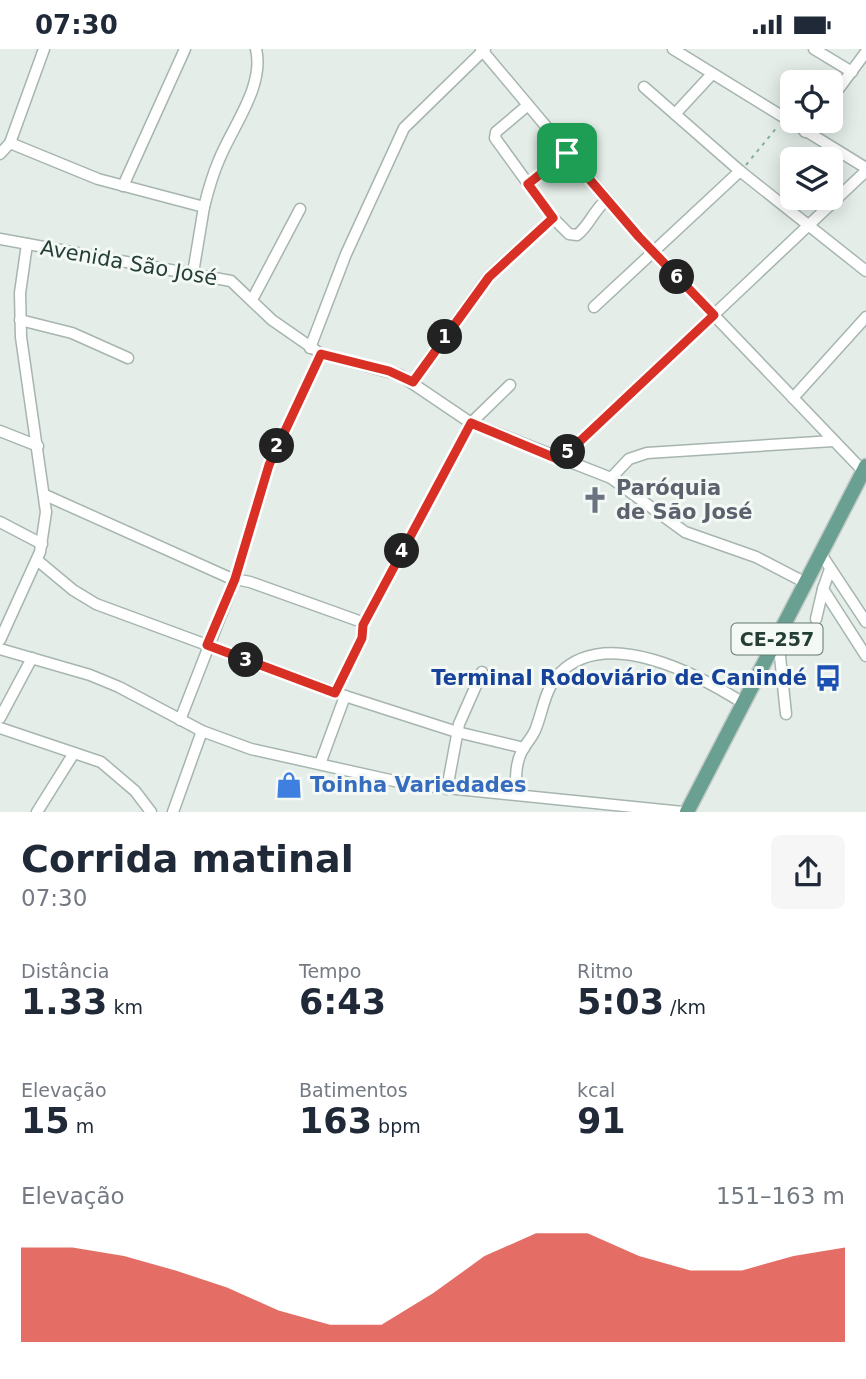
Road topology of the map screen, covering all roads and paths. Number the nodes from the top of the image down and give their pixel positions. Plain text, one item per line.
1 (44, 49) edge
2 (185, 49) edge
3 (256, 49) edge
4 (483, 49) edge
5 (673, 49) edge
6 (814, 49) edge
7 (866, 52) edge
8 (692, 54) edge
9 (852, 72) junction
10 (712, 74) junction
11 (843, 84) edge
12 (644, 87) dead end
13 (528, 105) junction
14 (674, 114) junction
15 (780, 117) edge
16 (780, 125) edge
17 (807, 133) edge
18 (10, 143) junction
19 (567, 153) junction
20 (0, 155) edge
21 (866, 170) edge
22 (740, 171) junction
23 (528, 184) junction
24 (123, 186) junction
25 (606, 200) junction
26 (204, 207) junction
27 (300, 209) dead end
28 (553, 218) junction
29 (808, 226) junction
30 (0, 240) edge
31 (27, 244) junction
32 (653, 253) junction
33 (866, 271) edge
34 (193, 273) junction
35 (252, 299) junction
36 (594, 307) dead end
37 (714, 315) junction
38 (866, 317) edge
39 (20, 320) junction
40 (310, 348) junction
41 (321, 354) junction
42 (128, 358) dead end
43 (413, 382) junction
44 (510, 385) dead end
45 (793, 398) junction
46 (471, 423) junction
47 (0, 431) edge
48 (832, 441) junction
49 (38, 446) junction
50 (560, 460) junction
51 (865, 470) edge
52 (611, 478) junction
53 (45, 495) junction
54 (0, 522) edge
55 (42, 544) junction
56 (821, 554) junction
57 (37, 560) junction
58 (831, 569) junction
59 (235, 579) junction
60 (806, 583) junction
61 (823, 589) junction
62 (816, 619) dead end
63 (866, 622) edge
64 (363, 625) junction
65 (778, 637) junction
66 (0, 640) edge
67 (207, 645) junction
68 (0, 649) edge
69 (866, 656) edge
70 (32, 659) junction
71 (482, 672) dead end
72 (340, 695) junction
73 (743, 703) junction
74 (786, 714) dead end
75 (0, 718) edge
76 (180, 720) junction
77 (0, 728) edge
78 (202, 731) junction
79 (457, 732) junction
80 (524, 748) junction
81 (74, 753) junction
82 (320, 764) junction
83 (447, 789) junction
84 (516, 794) junction
85 (37, 812) edge
86 (151, 812) edge
87 (173, 812) edge
88 (685, 812) edge

1 - 18 street
2 - 24 street
3 - 26 street
4 - 13 street
4 - 40 street
5 - 8 street
6 - 9 street
7 - 9 street
8 - 10 street
9 - 11 street
10 - 14 street
10 - 15 street
12 - 14 street
13 - 19 street
13 - 23 street
14 - 22 street
16 - 22 path
17 - 21 street
18 - 20 street
18 - 24 street
19 - 23 street
19 - 25 street
21 - 29 street
22 - 29 street
22 - 32 street
23 - 28 street
24 - 26 street
25 - 28 street
25 - 32 street
26 - 34 street
27 - 35 street
28 - 43 street
29 - 33 street
29 - 37 street
30 - 31 street, Avenida São José
31 - 34 street, Avenida São José
31 - 39 street
32 - 36 street
32 - 37 street
34 - 35 street, Avenida São José
35 - 40 street, Avenida São José
37 - 45 street
37 - 50 street
38 - 45 street
39 - 42 street
39 - 49 street
40 - 41 street, Avenida São José
41 - 43 street, Avenida São José
41 - 59 street
43 - 46 street, Avenida São José
44 - 46 street
45 - 48 street
46 - 50 street, Avenida São José
46 - 64 street
47 - 49 street
48 - 51 street
48 - 52 street
49 - 53 street
50 - 52 street, Avenida São José
51 - 56 main road, CE-257
52 - 60 street, Avenida São José
53 - 55 street
53 - 59 street
54 - 55 street
55 - 57 street
56 - 58 street
56 - 60 main road, CE-257
57 - 66 street
57 - 67 street
58 - 61 street
58 - 63 street
59 - 64 street
59 - 67 street
60 - 65 main road, CE-257
61 - 62 street
61 - 69 street
64 - 72 street
65 - 73 main road, CE-257
65 - 74 street
67 - 72 street
67 - 76 street
68 - 70 street
70 - 75 street
70 - 76 street
71 - 79 street
72 - 79 street
72 - 82 street
73 - 80 street
73 - 88 main road, CE-257
76 - 78 street
77 - 81 street
78 - 82 street
78 - 87 street
79 - 80 street
79 - 83 street
80 - 84 street
81 - 85 street
81 - 86 street
82 - 83 street
83 - 84 street
84 - 88 street

